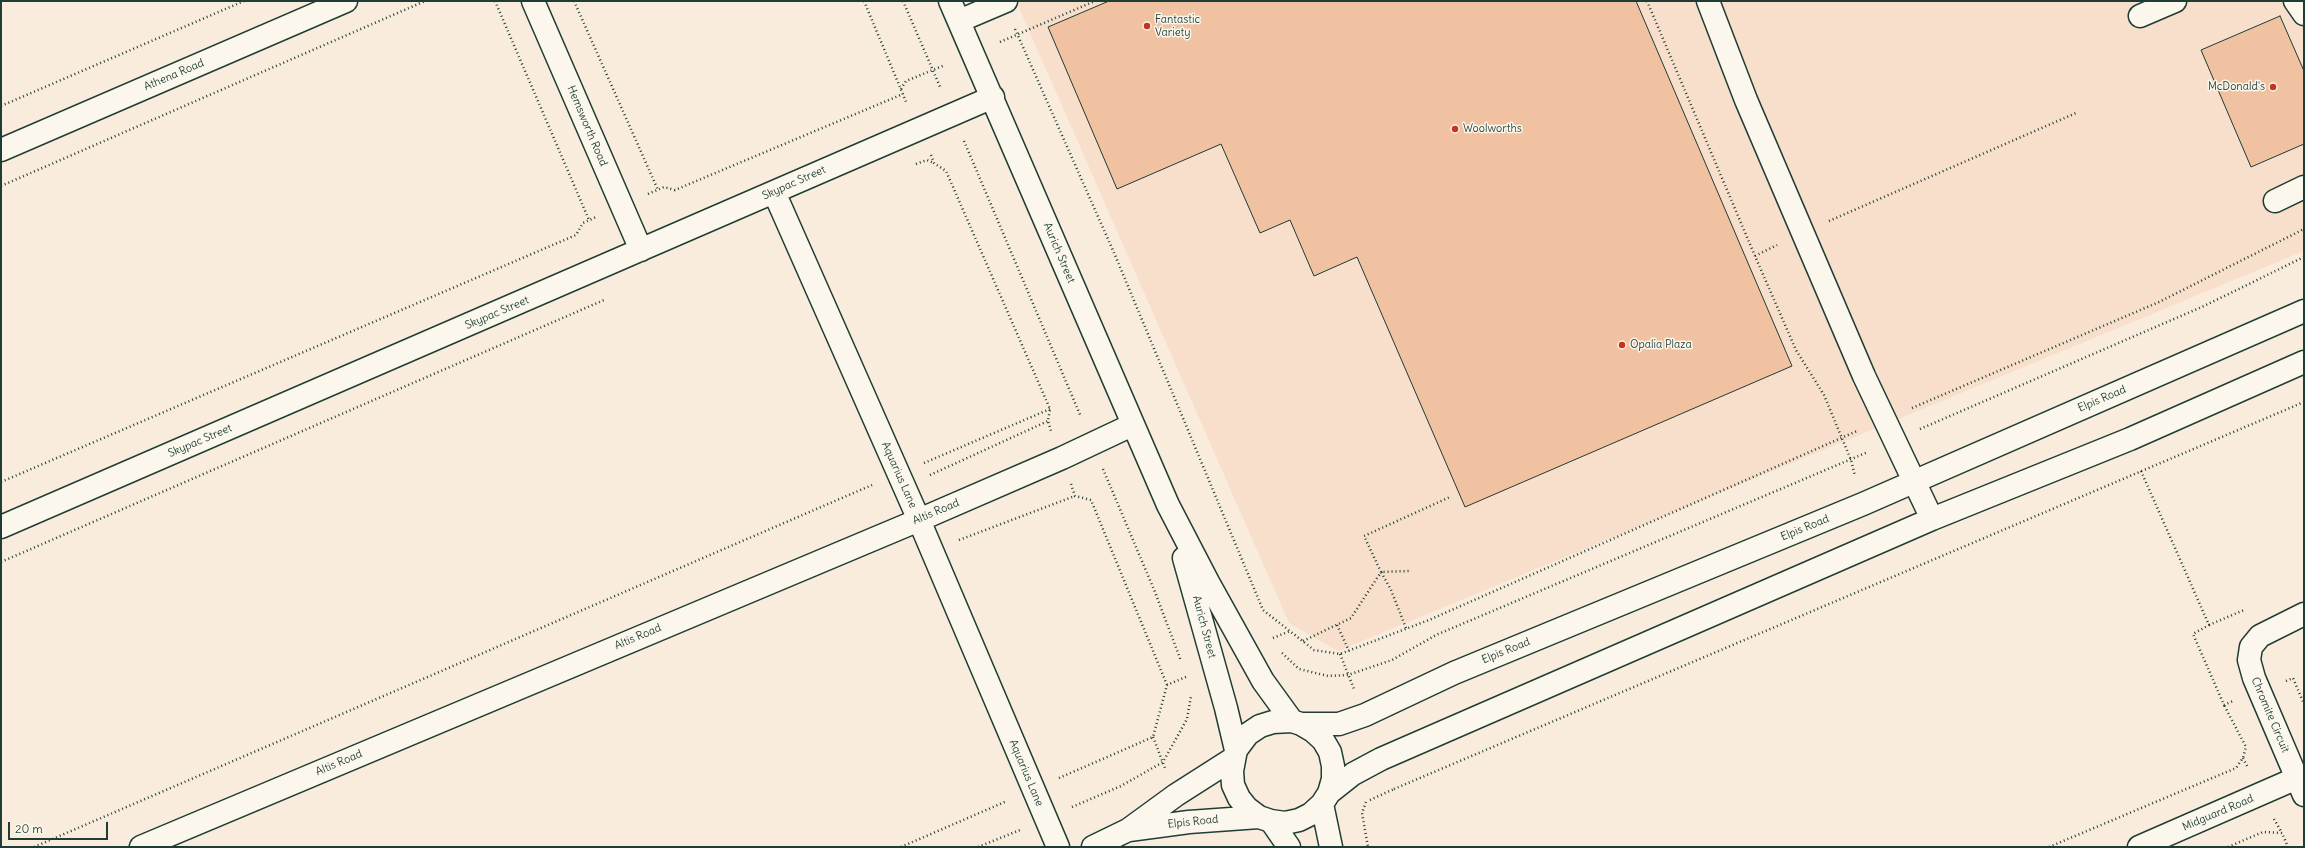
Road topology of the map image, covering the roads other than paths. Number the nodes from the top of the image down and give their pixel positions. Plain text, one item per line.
1 (346, 1) edge
2 (533, 1) edge
3 (950, 1) edge
4 (1708, 1) edge
5 (2175, 1) edge
6 (2295, 1) edge
7 (1005, 2) edge
8 (2304, 14) edge
9 (2140, 16) dead end
10 (959, 21) junction
11 (993, 97) junction
12 (1, 150) edge
13 (2304, 187) edge
14 (774, 192) junction
15 (2275, 201) dead end
16 (641, 250) junction
17 (2304, 311) edge
18 (2304, 362) edge
19 (1132, 425) junction
20 (1913, 481) junction
21 (1168, 505) junction
22 (919, 520) junction
23 (1932, 520) junction
24 (1, 527) edge
25 (2304, 614) edge
26 (1296, 723) junction
27 (1235, 754) junction
28 (2300, 786) edge
29 (1325, 799) junction
30 (1265, 819) junction
31 (1128, 830) junction
32 (141, 847) edge
33 (1058, 847) edge
34 (1093, 847) edge
35 (1289, 847) edge
36 (1331, 847) edge
37 (2139, 847) edge

1 - 12 street, Athena Road
2 - 16 street, Hemsworth Road
3 - 10 street, Aurich Street
4 - 20 street
5 - 9 street
6 - 8 street
7 - 10 street
10 - 11 street, Aurich Street
11 - 14 street, Skypac Street
11 - 19 street, Aurich Street
13 - 15 street
14 - 16 street, Skypac Street
14 - 22 street, Aquarius Lane
16 - 24 street, Skypac Street
17 - 20 street, Elpis Road
18 - 23 street
19 - 21 street, Aurich Street
19 - 22 street, Altis Road
20 - 23 street
20 - 26 street, Elpis Road
21 - 26 street, Aurich Street
21 - 27 street, Aurich Street
22 - 32 street, Altis Road
22 - 33 street, Aquarius Lane
23 - 29 street
25 - 28 street, Chromite Circuit
26 - 27 street
26 - 29 street
27 - 30 street
27 - 31 street, Elpis Road
28 - 37 street, Midguard Road
29 - 30 street
29 - 36 street
30 - 31 street, Elpis Road
30 - 35 street
31 - 34 street, Elpis Road

